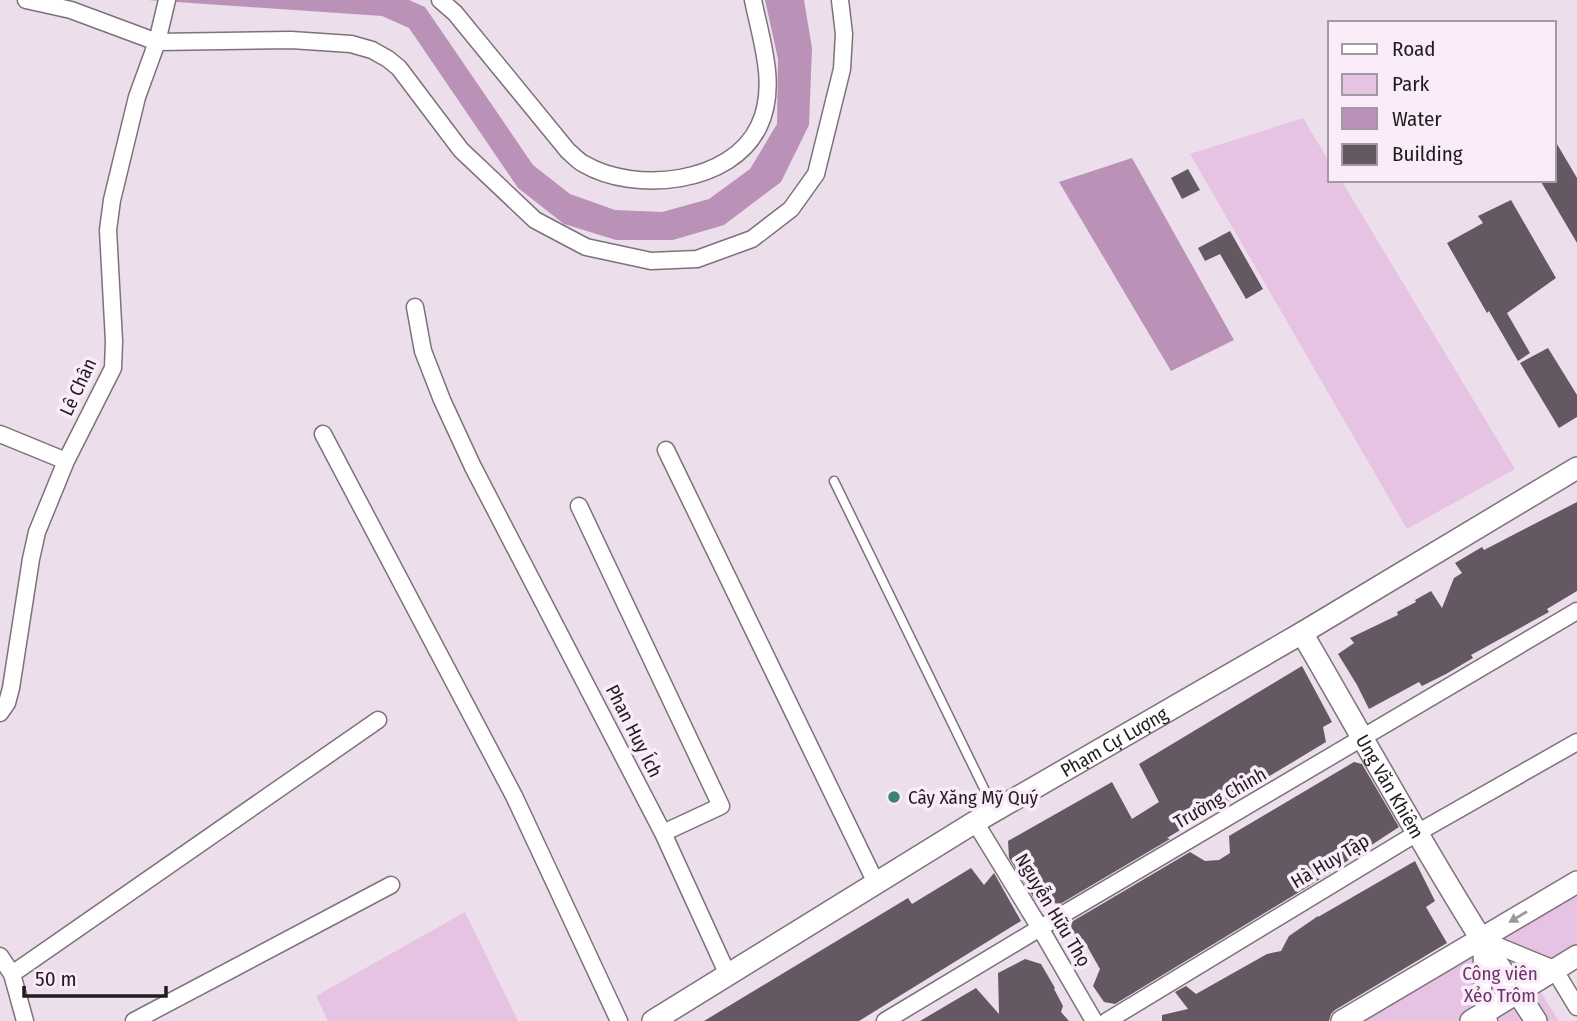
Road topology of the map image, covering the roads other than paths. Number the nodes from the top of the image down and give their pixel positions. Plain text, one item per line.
1 (26, 0) edge
2 (167, 0) edge
3 (440, 0) edge
4 (753, 0) edge
5 (841, 0) edge
6 (159, 36) junction
7 (415, 307) dead end
8 (0, 434) edge
9 (323, 434) dead end
10 (666, 450) dead end
11 (66, 461) junction
12 (1577, 468) edge
13 (834, 481) dead end
14 (579, 506) dead end
15 (1577, 611) edge
16 (1302, 633) junction
17 (0, 713) edge
18 (378, 720) dead end
19 (1363, 738) junction
20 (1577, 742) edge
21 (995, 810) junction
22 (975, 822) junction
23 (663, 833) junction
24 (1417, 833) junction
25 (1577, 882) edge
26 (876, 883) junction
27 (391, 885) dead end
28 (1040, 928) junction
29 (1481, 939) junction
30 (0, 956) edge
31 (1577, 956) edge
32 (1554, 969) junction
33 (12, 974) junction
34 (728, 975) junction
35 (1518, 992) junction
36 (1577, 1007) edge
37 (1481, 1018) edge
38 (25, 1021) edge
39 (134, 1021) edge
40 (619, 1021) edge
41 (653, 1021) edge
42 (885, 1021) edge
43 (1094, 1021) edge
44 (1107, 1021) edge
45 (1342, 1021) edge
46 (1536, 1021) edge

1 - 6 street
2 - 6 street, Lê Chân
3 - 4 street
5 - 6 street
6 - 11 street, Lê Chân
7 - 23 street, Phan Huy Ích
8 - 11 street
9 - 40 street
10 - 26 street
11 - 17 street, Lê Chân
12 - 16 street, Phạm Cự Lượng
13 - 21 lane
14 - 23 street
15 - 19 street, Trường Chinh
16 - 19 street, Ung Văn Khiêm
16 - 21 street, Phạm Cự Lượng
18 - 33 street
19 - 24 street, Ung Văn Khiêm
19 - 28 street, Trường Chinh
20 - 24 street, Hà Huy Tập
21 - 22 street, Phạm Cự Lượng
22 - 26 street, Phạm Cự Lượng
22 - 28 street, Nguyễn Hữu Thọ
23 - 34 street, Phan Huy Ích
24 - 29 street, Ung Văn Khiêm
24 - 44 street, Hà Huy Tập
25 -> 29 street
26 - 34 street, Phạm Cự Lượng
27 - 39 street
28 - 42 street, Trường Chinh
28 - 43 street, Nguyễn Hữu Thọ
29 - 32 street
29 - 35 street, Ung Văn Khiêm
29 - 37 street, Ung Văn Khiêm
29 - 45 street
30 - 33 street
31 - 32 street
32 - 35 street
32 - 36 street
33 - 38 street
34 - 41 street, Phạm Cự Lượng
35 - 37 street
35 - 46 street, Ung Văn Khiêm

